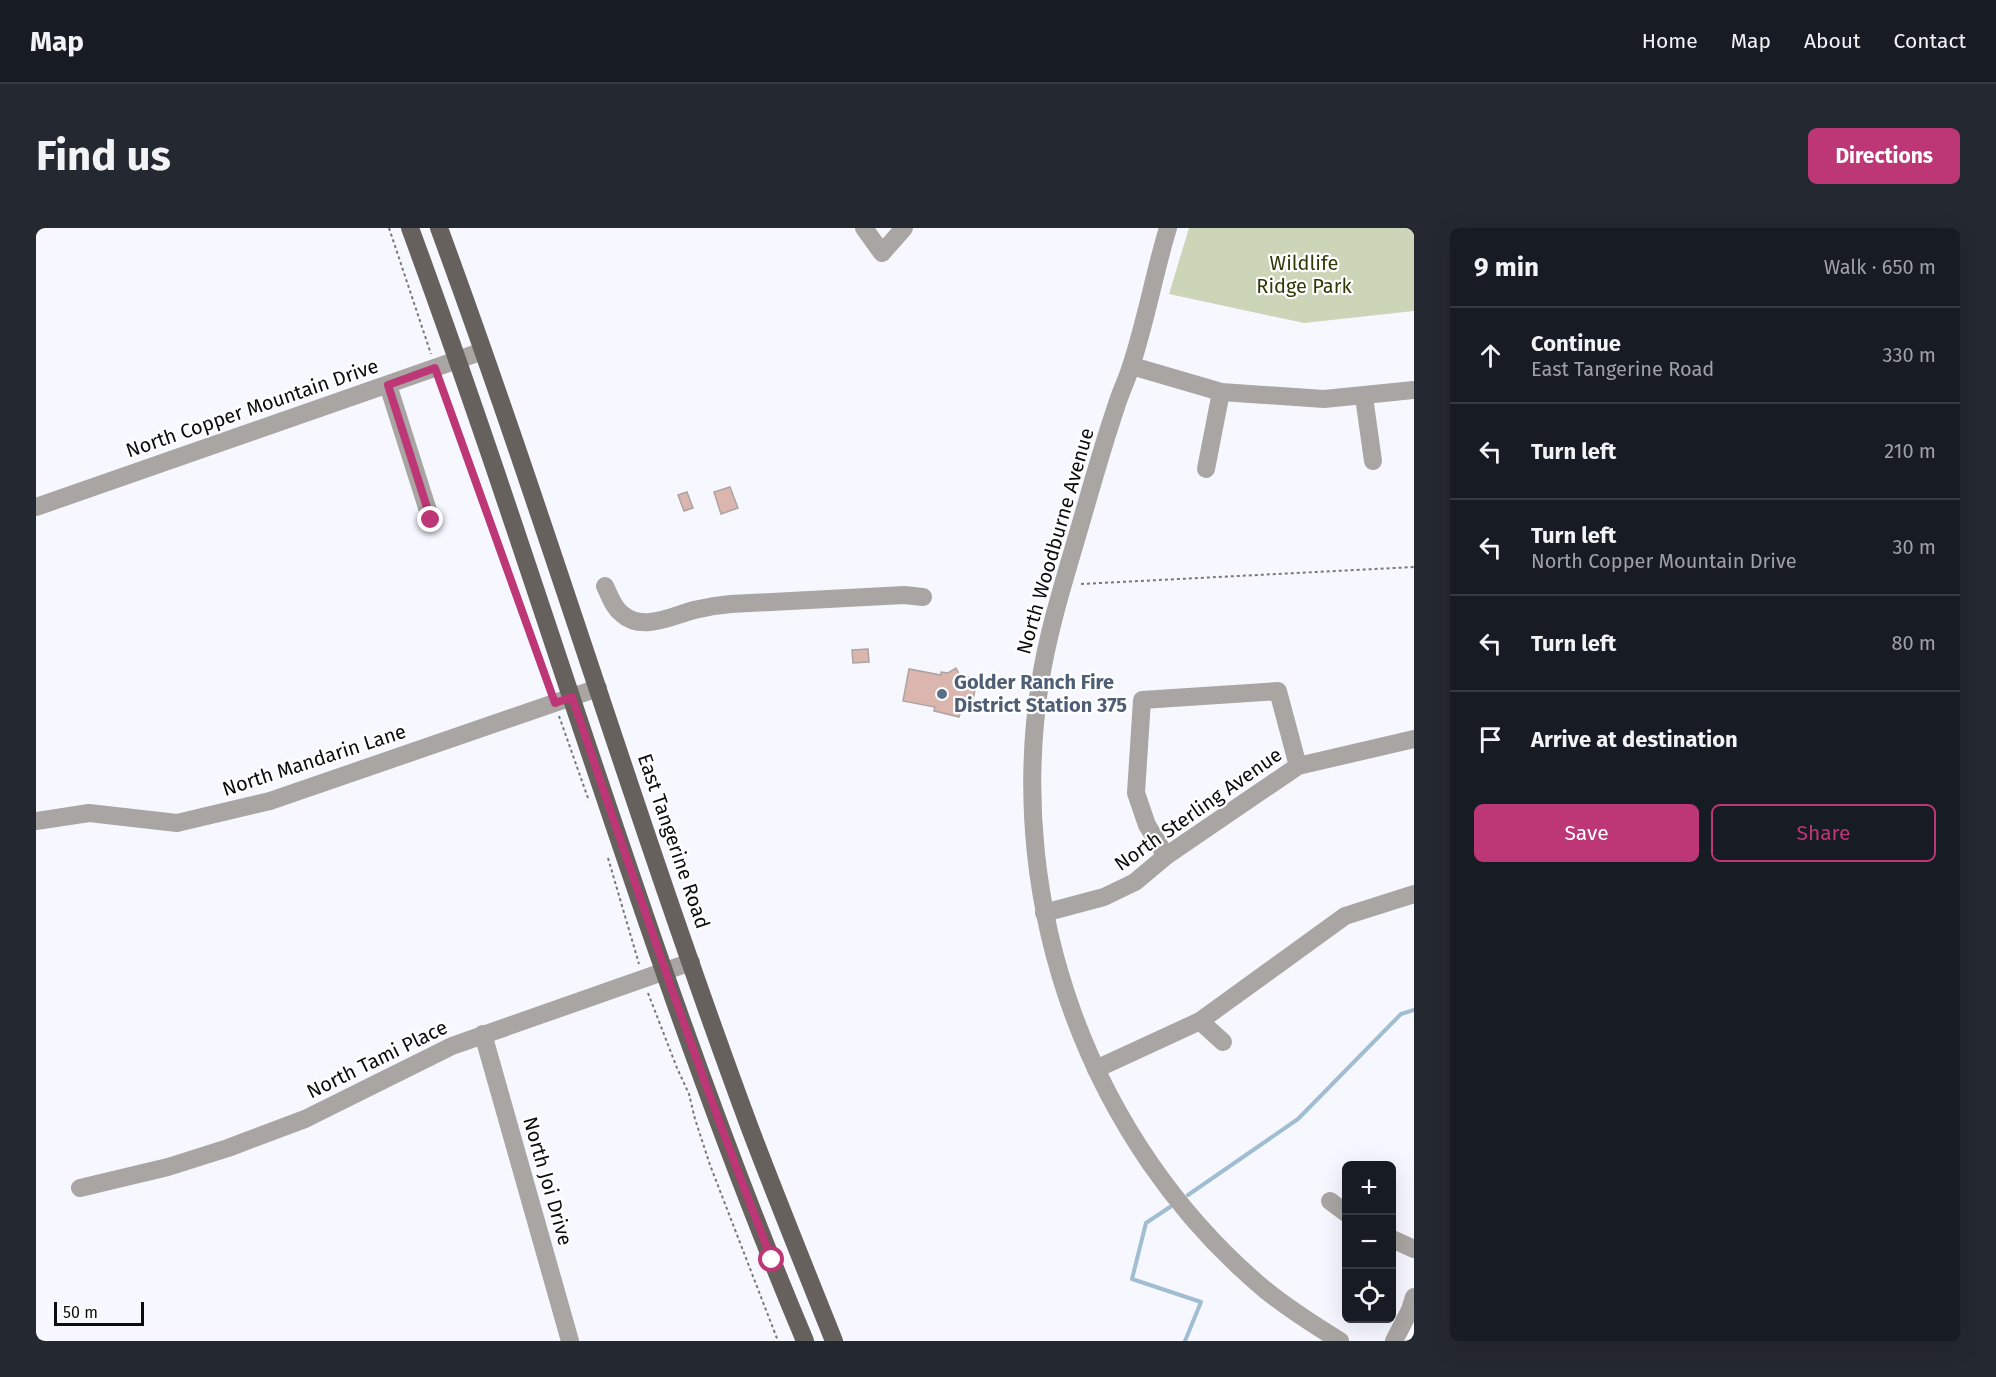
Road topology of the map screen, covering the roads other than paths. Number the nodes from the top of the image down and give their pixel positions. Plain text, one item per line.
1 (410, 228) edge
2 (439, 228) edge
3 (864, 228) edge
4 (904, 228) edge
5 (1168, 228) edge
6 (483, 351) junction
7 (457, 361) junction
8 (1132, 366) junction
9 (388, 385) junction
10 (1414, 390) edge
11 (1221, 392) junction
12 (1364, 397) junction
13 (1373, 461) dead end
14 (1206, 469) dead end
15 (36, 507) edge
16 (431, 520) dead end
17 (605, 586) dead end
18 (923, 597) dead end
19 (598, 688) junction
20 (563, 700) junction
21 (1414, 739) edge
22 (1298, 766) junction
23 (36, 821) edge
24 (1166, 856) junction
25 (1414, 894) edge
26 (1044, 913) junction
27 (691, 962) junction
28 (665, 971) junction
29 (1200, 1021) junction
30 (483, 1034) junction
31 (1223, 1042) dead end
32 (1096, 1069) junction
33 (80, 1188) dead end
34 (1330, 1201) dead end
35 (1342, 1209) edge
36 (1396, 1241) edge
37 (1414, 1249) edge
38 (1414, 1298) edge
39 (570, 1341) edge
40 (805, 1341) edge
41 (834, 1341) edge
42 (1340, 1341) edge
43 (1394, 1341) edge

1 - 7 main road
2 - 6 main road, East Tangerine Road
3 - 4 street
5 - 8 street, North Woodburne Avenue
6 - 7 street, North Copper Mountain Drive
6 - 19 main road, East Tangerine Road
7 - 9 street, North Copper Mountain Drive
7 - 20 main road
8 - 11 street
8 - 26 street, North Woodburne Avenue
9 - 15 street, North Copper Mountain Drive
9 - 16 street
10 - 12 street
11 - 12 street
11 - 14 street
12 - 13 street
17 - 18 street
19 - 20 street, North Mandarin Lane
19 - 27 main road, East Tangerine Road
20 - 23 street, North Mandarin Lane
20 - 28 main road
21 - 22 street, North Sterling Avenue
22 - 24 street, North Sterling Avenue
22 - 24 street
24 - 26 street, North Sterling Avenue
25 - 29 street
26 - 32 street, North Woodburne Avenue
27 - 28 street, North Tami Place
27 - 41 main road, East Tangerine Road
28 - 30 street, North Tami Place
28 - 40 main road
29 - 31 street
29 - 32 street
30 - 33 street, North Tami Place
30 - 39 street, North Joi Drive
32 - 42 street, North Woodburne Avenue
34 - 35 street
36 - 37 street
38 - 43 street

